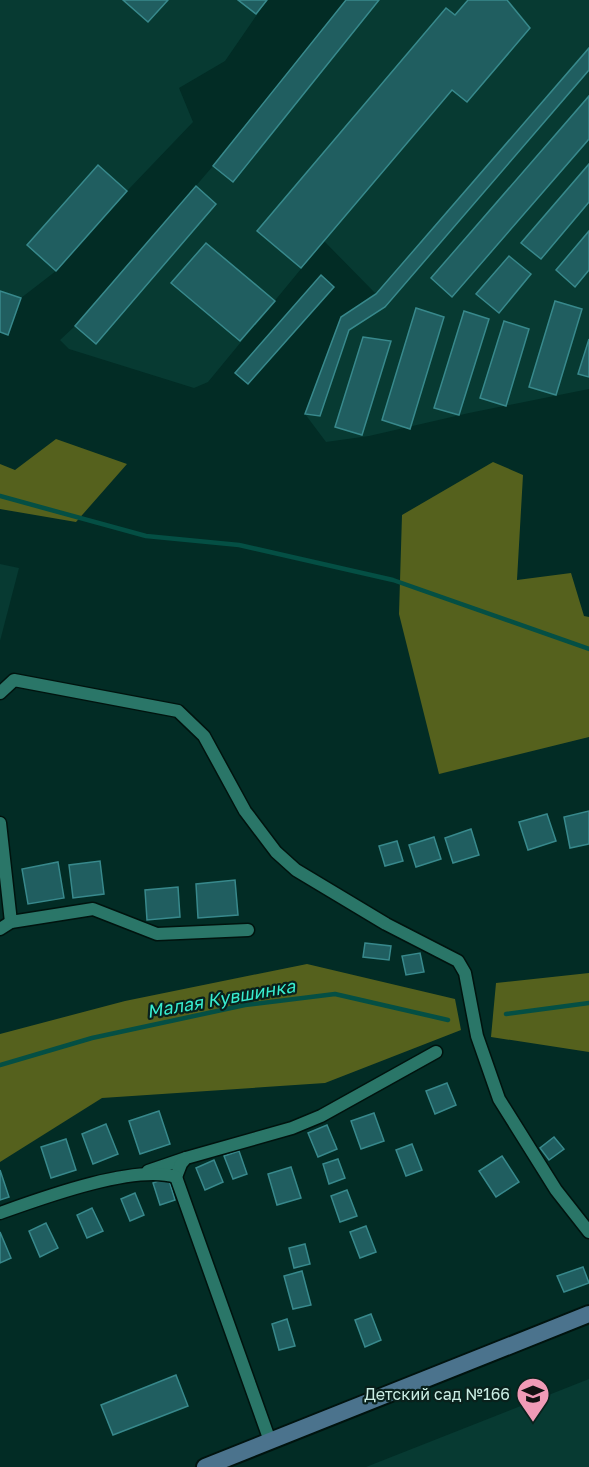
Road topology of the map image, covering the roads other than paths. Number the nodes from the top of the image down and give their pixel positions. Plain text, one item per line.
1 (0, 693) edge
2 (0, 823) edge
3 (6, 926) edge
4 (248, 930) dead end
5 (436, 1052) dead end
6 (186, 1158) junction
7 (139, 1174) junction
8 (176, 1177) junction
9 (0, 1213) edge
10 (589, 1232) edge
11 (589, 1314) edge
12 (270, 1441) junction
13 (205, 1467) edge

1 - 10 street
2 - 3 street
3 - 4 street
5 - 6 street
6 - 7 street
6 - 8 street
7 - 8 street
7 - 9 street
8 - 12 street
11 - 12 main road
12 - 13 main road

